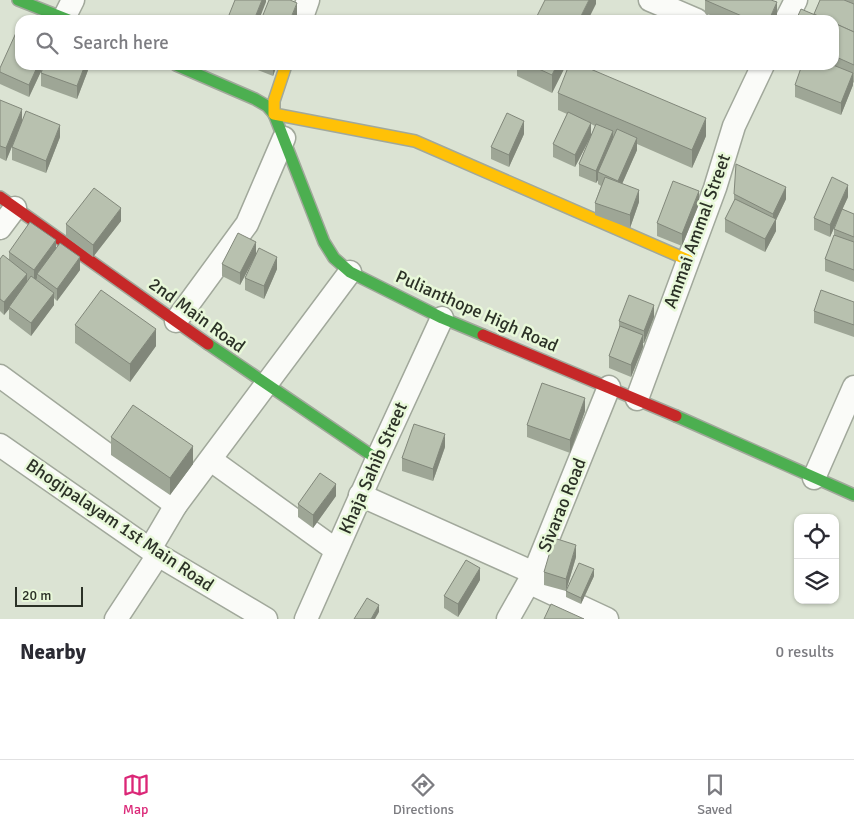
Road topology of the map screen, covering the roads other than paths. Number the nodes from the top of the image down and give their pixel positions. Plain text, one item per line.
1 (18, 0) edge
2 (308, 0) edge
3 (650, 0) edge
4 (796, 0) edge
5 (69, 13) edge
6 (303, 15) edge
7 (685, 15) edge
8 (788, 15) edge
9 (188, 70) edge
10 (284, 70) edge
11 (761, 70) edge
12 (274, 114) junction
13 (284, 138) junction
14 (7, 202) edge
15 (0, 228) edge
16 (688, 260) junction
17 (350, 272) junction
18 (442, 318) junction
19 (176, 321) junction
20 (0, 376) edge
21 (265, 386) junction
22 (609, 387) junction
23 (854, 387) edge
24 (637, 399) junction
25 (0, 446) edge
26 (376, 459) junction
27 (210, 460) junction
28 (814, 478) junction
29 (360, 495) junction
30 (854, 495) edge
31 (176, 505) junction
32 (336, 550) junction
33 (154, 552) junction
34 (532, 578) junction
35 (116, 619) edge
36 (266, 619) edge
37 (306, 619) edge
38 (508, 619) edge
39 (607, 619) edge

1 - 5 street
2 - 6 street
3 - 7 street
4 - 8 street
9 - 12 street, Pulianthope High Road
10 - 12 street
11 - 16 street, Ammai Ammal Street
12 - 13 street, Pulianthope High Road
12 - 16 street
13 - 17 street, Pulianthope High Road
13 - 19 street
14 - 15 street
14 - 19 street, 2nd Main Road
16 - 24 street, Ammai Ammal Street
17 - 18 street, Pulianthope High Road
17 - 21 street
18 - 22 street, Pulianthope High Road
18 - 26 street, Khaja Sahib Street
19 - 21 street, 2nd Main Road
20 - 31 street
21 - 26 street, 2nd Main Road
21 - 27 street
22 - 24 street, Pulianthope High Road
22 - 34 street, Sivarao Road
23 - 28 street
24 - 28 street, Pulianthope High Road
25 - 33 street, Bhogipalayam 1st Main Road
26 - 29 street, Khaja Sahib Street
27 - 31 street
27 - 32 street
28 - 30 street, Pulianthope High Road
29 - 32 street, Khaja Sahib Street
29 - 34 street
31 - 33 street
32 - 37 street, Khaja Sahib Street
33 - 35 street
33 - 36 street, Bhogipalayam 1st Main Road
34 - 38 street, Sivarao Road
34 - 39 street

